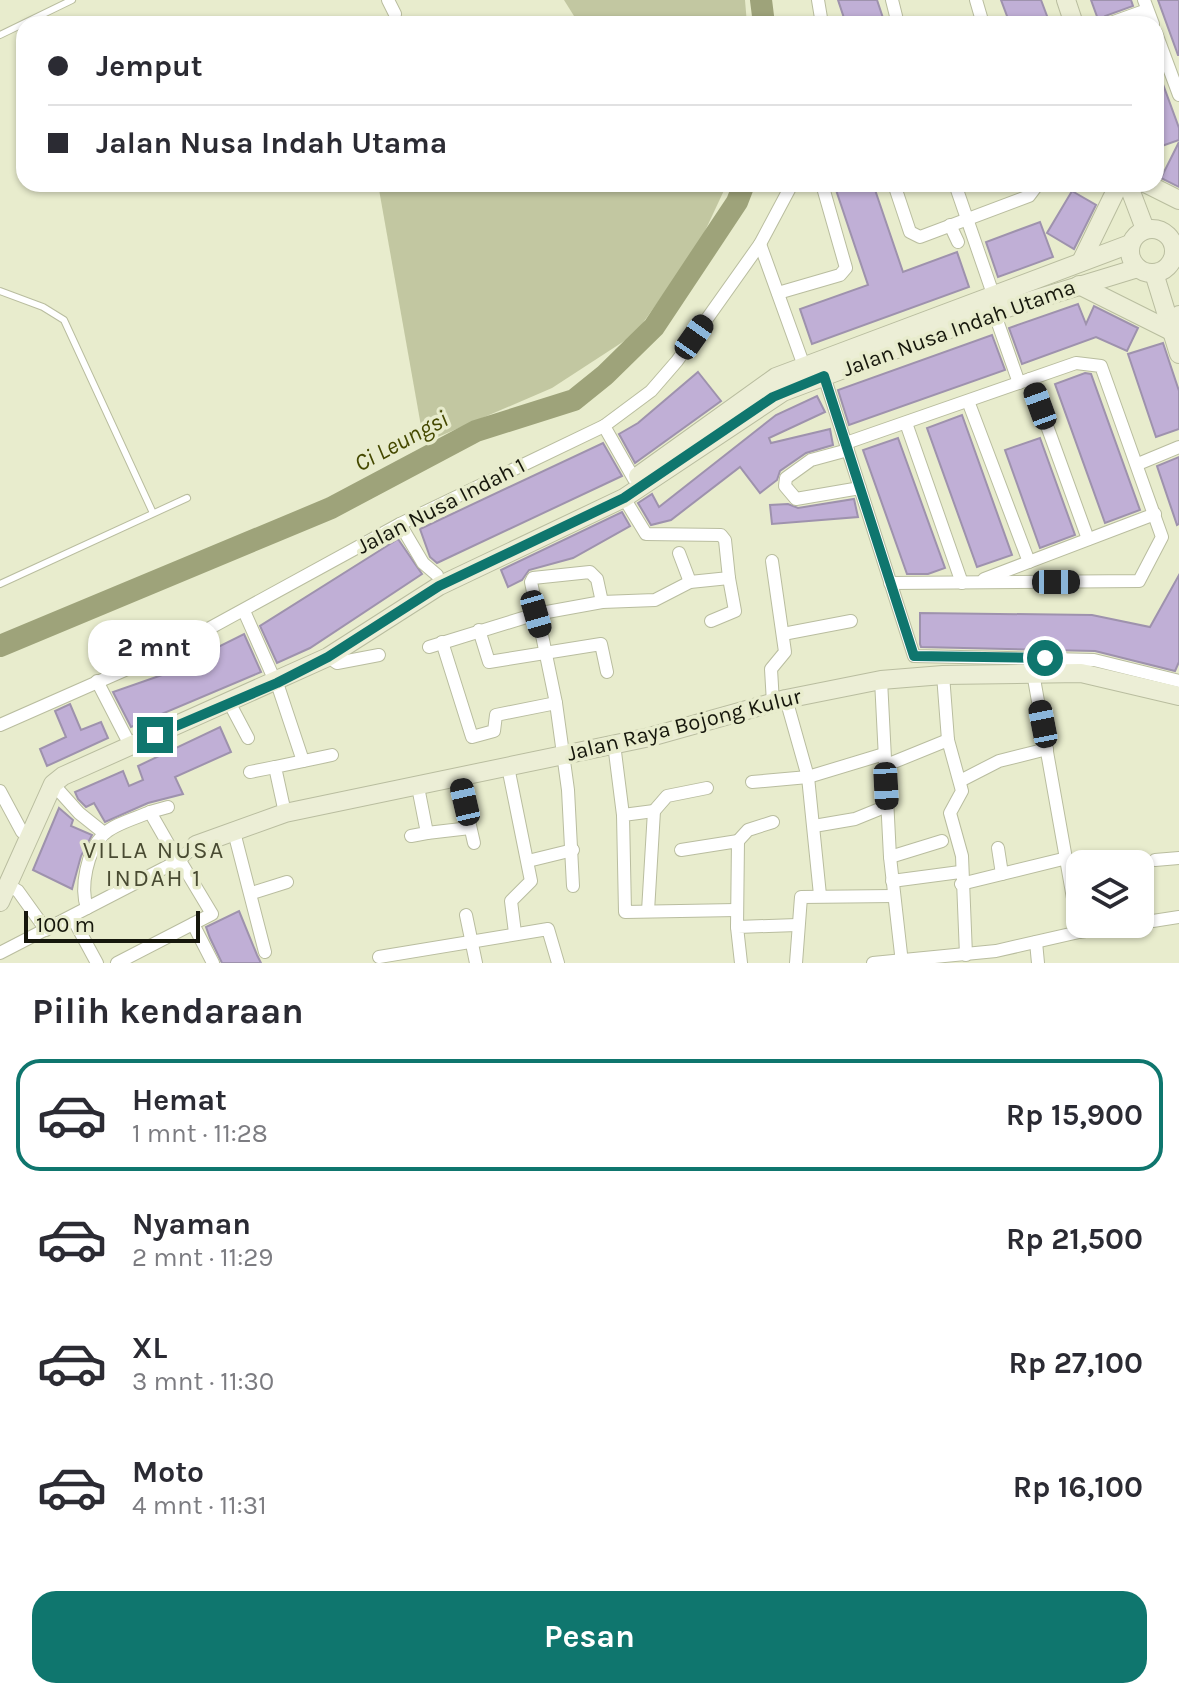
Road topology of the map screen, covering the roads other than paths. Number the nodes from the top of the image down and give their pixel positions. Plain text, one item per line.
1 (72, 0) edge
2 (388, 0) edge
3 (1145, 5) edge
4 (395, 14) dead end
5 (39, 16) edge
6 (1124, 16) edge
7 (1164, 54) edge
8 (1179, 92) edge
9 (788, 192) edge
10 (824, 192) edge
11 (897, 192) edge
12 (958, 192) edge
13 (1032, 192) edge
14 (1115, 192) edge
15 (1131, 192) edge
16 (967, 217) junction
17 (950, 225) junction
18 (1145, 229) junction
19 (1173, 232) edge
20 (958, 242) dead end
21 (760, 244) junction
22 (1130, 244) junction
23 (1176, 258) edge
24 (1081, 262) junction
25 (1146, 271) junction
26 (1079, 285) junction
27 (0, 291) edge
28 (778, 293) junction
29 (994, 303) junction
30 (1175, 323) edge
31 (1179, 354) edge
32 (804, 366) junction
33 (824, 376) junction
34 (1024, 381) junction
35 (968, 401) junction
36 (906, 423) junction
37 (604, 426) junction
38 (847, 447) junction
39 (1179, 447) edge
40 (1138, 464) junction
41 (634, 479) junction
42 (860, 488) junction
43 (187, 498) dead end
44 (624, 498) junction
45 (579, 512) junction
46 (153, 513) junction
47 (1155, 514) junction
48 (400, 524) junction
49 (1088, 539) junction
50 (679, 553) dead end
51 (772, 561) dead end
52 (1029, 562) junction
53 (437, 575) junction
54 (729, 578) junction
55 (690, 582) junction
56 (890, 583) junction
57 (968, 583) junction
58 (0, 584) edge
59 (602, 602) junction
60 (244, 611) junction
61 (536, 614) junction
62 (711, 621) dead end
63 (851, 621) dead end
64 (479, 630) junction
65 (783, 634) junction
66 (442, 642) junction
67 (429, 647) dead end
68 (547, 651) junction
69 (379, 655) dead end
70 (328, 657) junction
71 (607, 672) dead end
72 (1033, 673) junction
73 (943, 675) junction
74 (274, 677) junction
75 (881, 680) junction
76 (97, 681) junction
77 (1177, 681) edge
78 (779, 701) junction
79 (556, 703) junction
80 (230, 704) junction
81 (0, 725) edge
82 (248, 738) dead end
83 (948, 740) junction
84 (128, 741) junction
85 (614, 744) junction
86 (1047, 749) junction
87 (332, 755) dead end
88 (562, 755) junction
89 (884, 760) junction
90 (303, 761) junction
91 (275, 767) junction
92 (508, 767) junction
93 (250, 772) dead end
94 (459, 777) junction
95 (808, 777) junction
96 (960, 781) junction
97 (752, 782) dead end
98 (53, 784) junction
99 (418, 787) junction
100 (707, 788) dead end
101 (0, 791) edge
102 (887, 806) junction
103 (168, 807) dead end
104 (654, 811) junction
105 (150, 812) junction
106 (285, 813) junction
107 (623, 815) junction
108 (773, 822) dead end
109 (814, 826) junction
110 (470, 828) junction
111 (22, 832) junction
112 (234, 832) junction
113 (104, 833) junction
114 (427, 833) junction
115 (411, 836) dead end
116 (738, 841) junction
117 (942, 841) dead end
118 (474, 843) dead end
119 (196, 845) joint
120 (998, 848) dead end
121 (573, 850) junction
122 (681, 850) dead end
123 (1066, 853) edge
124 (890, 857) junction
125 (1066, 858) edge
126 (1179, 858) edge
127 (178, 860) junction
128 (1155, 860) dead end
129 (528, 861) junction
130 (1002, 874) junction
131 (961, 878) junction
132 (892, 881) junction
133 (287, 882) dead end
134 (573, 886) dead end
135 (3, 888) edge
136 (252, 893) junction
137 (820, 895) junction
138 (894, 896) junction
139 (87, 908) junction
140 (736, 910) junction
141 (648, 911) junction
142 (466, 915) dead end
143 (72, 917) junction
144 (1179, 917) edge
145 (1154, 921) edge
146 (193, 924) junction
147 (797, 925) junction
148 (737, 927) junction
149 (46, 930) junction
150 (515, 933) junction
151 (1066, 935) edge
152 (474, 942) junction
153 (1036, 942) junction
154 (145, 949) junction
155 (265, 952) dead end
156 (0, 953) edge
157 (966, 955) junction
158 (379, 957) dead end
159 (997, 957) edge
160 (902, 962) edge
161 (97, 963) edge
162 (117, 963) edge
163 (152, 963) edge
164 (213, 963) edge
165 (476, 963) edge
166 (558, 963) edge
167 (741, 963) edge
168 (796, 963) edge
169 (873, 963) edge
170 (1038, 963) edge

1 - 5 lane
2 - 4 street
3 - 6 street
7 - 8 street
9 - 21 street, Jalan Nusa Indah 1
10 - 28 street
11 - 17 street
12 - 16 street
13 - 16 street
14 - 24 street
15 - 18 street
16 - 17 street
16 - 29 street
17 - 20 street
18 - 19 street
18 - 22 street
19 - 23 street
21 - 28 street
21 - 37 street, Jalan Nusa Indah 1
22 - 24 street, Jalan Nusa Indah Utama
22 - 25 street
23 - 25 street
24 - 29 street, Jalan Nusa Indah Utama
25 - 26 street, Jalan Nusa Indah Utama
25 - 30 street
26 - 29 street, Jalan Nusa Indah Utama
26 - 30 street
27 - 46 lane
28 - 32 street
29 - 32 street, Jalan Nusa Indah Utama
29 - 33 street, Jalan Nusa Indah Utama
29 - 34 street
30 - 31 street
32 - 41 street, Jalan Nusa Indah Utama
33 - 38 street
33 - 44 street, Jalan Nusa Indah Utama
34 - 35 street
34 - 40 street
34 - 49 street
35 - 36 street
35 - 52 street
36 - 38 street
36 - 57 street
37 - 41 street
37 - 48 street, Jalan Nusa Indah 1
38 - 42 street
38 - 42 street
39 - 40 street
40 - 47 street
41 - 45 street, Jalan Nusa Indah Utama
42 - 56 street
43 - 46 lane
44 - 45 street, Jalan Nusa Indah Utama
44 - 54 street
45 - 53 street, Jalan Nusa Indah Utama
45 - 70 street, Jalan Nusa Indah Utama
46 - 58 lane
47 - 49 street
47 - 57 street
48 - 53 street
48 - 60 street, Jalan Nusa Indah 1
49 - 52 street
50 - 55 street
51 - 65 street
52 - 57 street
53 - 74 street, Jalan Nusa Indah Utama
54 - 55 street
54 - 62 street
55 - 59 street
56 - 57 street
56 - 77 street
59 - 61 street
59 - 61 street
60 - 74 street
60 - 76 street, Jalan Nusa Indah 1
61 - 64 street
61 - 68 street
63 - 65 street
64 - 66 street
64 - 68 street
65 - 78 street
66 - 67 street
66 - 79 street
68 - 71 street
68 - 79 street
69 - 70 street
70 - 74 street, Jalan Nusa Indah Utama
72 - 73 street, Jalan Raya Bojong Kulur
72 - 77 street, Jalan Raya Bojong Kulur
72 - 86 street
73 - 75 street, Jalan Raya Bojong Kulur
73 - 83 street
74 - 80 street, Jalan Nusa Indah Utama
74 - 84 street, Jalan Nusa Indah Utama
74 - 90 street
75 - 78 street, Jalan Raya Bojong Kulur
75 - 89 street
76 - 81 street, Jalan Nusa Indah 1
76 - 84 street
78 - 85 street, Jalan Raya Bojong Kulur
78 - 95 street
79 - 88 street
80 - 82 street
80 - 84 street, Jalan Nusa Indah Utama
83 - 89 street
83 - 96 street
84 - 98 street, Jalan Nusa Indah Utama
84 - 111 street, Jalan Nusa Indah Utama
85 - 88 street, Jalan Raya Bojong Kulur
85 - 107 street
86 - 96 street
86 - 123 street
87 - 90 street
88 - 92 street, Jalan Raya Bojong Kulur
88 - 121 street
89 - 95 street
89 - 102 street
90 - 91 street
91 - 93 street
91 - 106 street
92 - 94 street, Jalan Raya Bojong Kulur
92 - 129 street
94 - 99 street, Jalan Raya Bojong Kulur
94 - 110 street
95 - 97 street
95 - 109 street
96 - 131 street
98 - 113 street
98 - 135 street
99 - 106 street, Jalan Raya Bojong Kulur
99 - 114 street
100 - 104 street
101 - 111 street
102 - 109 street
102 - 124 street
103 - 105 street
104 - 107 street
104 - 141 street
105 - 113 street
105 - 127 street
106 - 112 street, Jalan Raya Bojong Kulur
107 - 141 street
108 - 116 street
109 - 137 street
110 - 114 street
110 - 118 street
111 - 135 street, Jalan Nusa Indah Utama
112 - 119 street, Jalan Raya Bojong Kulur
112 - 136 street
113 - 139 street
114 - 115 street
116 - 122 street
116 - 140 street
117 - 124 street
119 - 127 street
120 - 130 street
121 - 129 street
121 - 134 street
124 - 132 street
125 - 130 street
126 - 128 street
127 - 139 street
127 - 146 street
129 - 150 street
130 - 131 street
131 - 132 street
131 - 157 street
132 - 138 street
133 - 136 street
135 - 149 street
136 - 155 street
137 - 138 street
137 - 147 street
138 - 160 street
139 - 143 street
140 - 141 street
140 - 148 street
142 - 152 street
143 - 149 street
143 - 161 street
144 - 145 street
146 - 154 street
146 - 164 street
147 - 148 street
147 - 168 street
148 - 167 street
149 - 156 street
150 - 152 street
150 - 166 street
151 - 153 street
152 - 158 street
152 - 165 street
153 - 159 street
153 - 170 street
154 - 162 street
154 - 163 street
157 - 159 street
157 - 160 street
160 - 169 street

